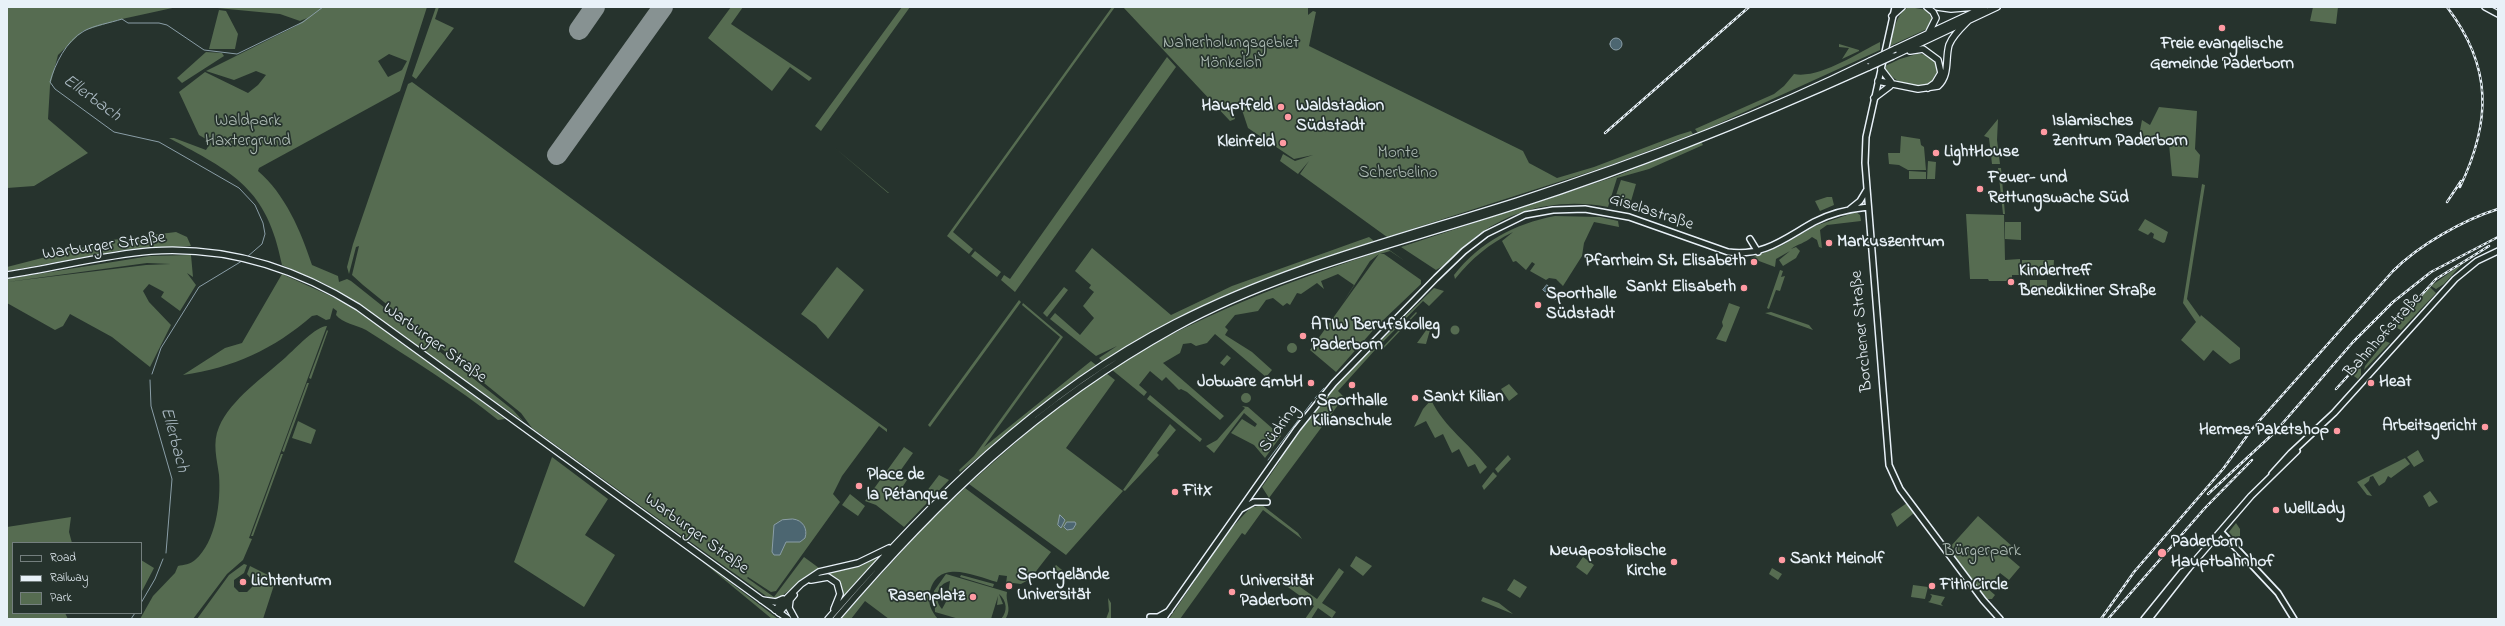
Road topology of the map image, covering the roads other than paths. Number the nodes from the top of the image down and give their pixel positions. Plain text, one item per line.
1 (1894, 7) edge
2 (1902, 7) edge
3 (1927, 7) edge
4 (1936, 7) edge
5 (1975, 7) edge
6 (1985, 7) edge
7 (1997, 7) edge
8 (2485, 7) edge
9 (2498, 14) edge
10 (1892, 16) junction
11 (1969, 20) junction
12 (1928, 34) junction
13 (1893, 56) junction
14 (1881, 69) junction
15 (1878, 81) junction
16 (1891, 84) junction
17 (1926, 90) junction
18 (1874, 98) junction
19 (1866, 190) junction
20 (1868, 207) junction
21 (1850, 210) junction
22 (1750, 239) dead end
23 (2498, 251) edge
24 (1758, 252) junction
25 (7, 275) edge
26 (1436, 278) joint
27 (1267, 502) dead end
28 (1240, 510) junction
29 (2220, 532) junction
30 (891, 548) junction
31 (2188, 569) junction
32 (788, 599) junction
33 (762, 600) junction
34 (1171, 609) junction
35 (777, 611) junction
36 (1150, 617) dead end
37 (1167, 617) edge
38 (788, 619) edge
39 (795, 619) edge
40 (828, 619) edge
41 (836, 619) edge
42 (1163, 619) edge
43 (2000, 619) edge
44 (2144, 619) edge
45 (2149, 619) edge
46 (2294, 619) edge

1 - 10 main road, Borchener Straße
2 - 10 main road
3 - 12 main road
4 - 5 main road
6 - 12 main road
7 - 11 main road
8 - 9 main road
10 - 14 main road, Borchener Straße
11 - 13 main road
11 - 17 main road
12 - 30 main road, bridge
13 - 17 main road
13 - 41 main road, bridge
14 - 15 main road, Borchener Straße
14 - 16 main road
15 - 16 main road
15 - 18 main road, Borchener Straße
16 - 17 main road
16 - 18 main road
18 - 19 main road, Borchener Straße
19 - 20 main road, Borchener Straße
19 - 21 main road
20 - 21 main road, Giselastraße
20 - 43 main road, Borchener Straße
21 - 24 main road, Giselastraße
22 - 24 main road
23 - 29 main road, Bahnhofstraße
24 - 26 main road, Giselastraße
25 - 33 main road, Warburger Straße
26 - 28 main road, Südring
27 - 28 main road
28 - 34 main road, Südring
29 - 31 main road, Bahnhofstraße
29 - 46 street
30 - 32 main road
30 - 40 main road
31 - 44 main road, Bahnhofstraße
31 - 45 main road, Bahnhofstraße
32 - 33 main road
32 - 35 main road
32 - 39 main road
32 - 40 main road
33 - 35 main road, Warburger Straße
34 - 36 main road
34 - 37 main road, Südring
35 - 38 main road, Warburger Straße
37 - 42 main road, Südring

